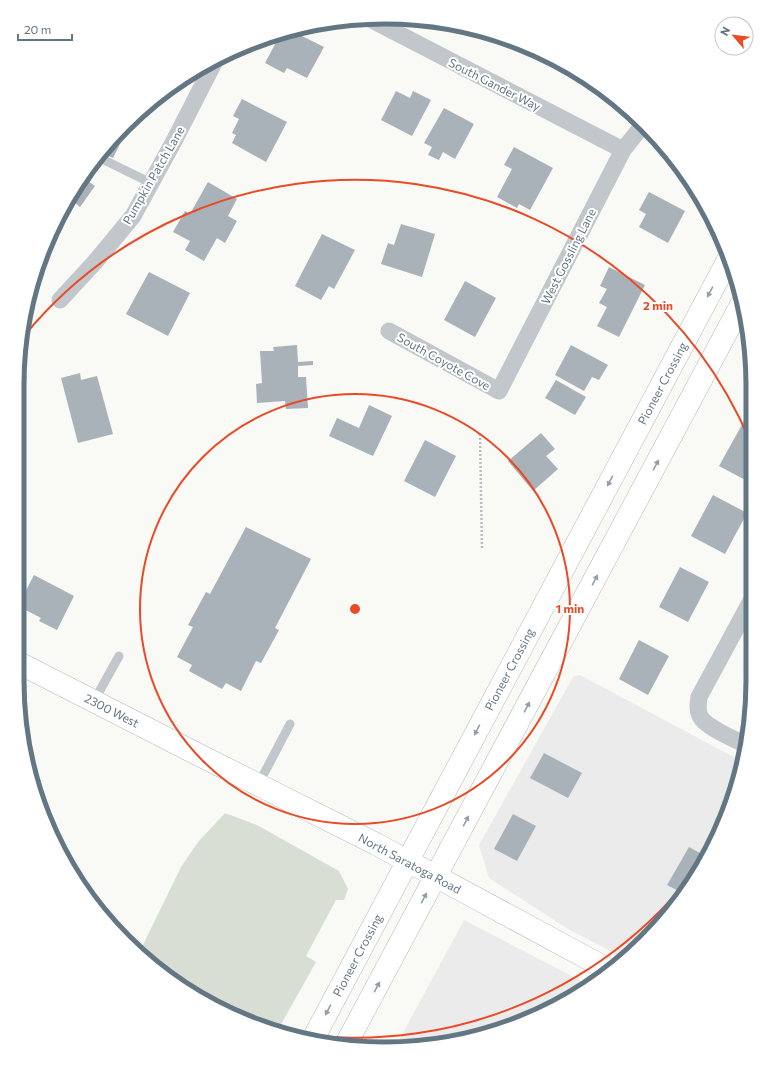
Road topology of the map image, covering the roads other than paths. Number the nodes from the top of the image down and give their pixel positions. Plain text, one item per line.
1 (380, 24) edge
2 (211, 69) edge
3 (639, 129) edge
4 (623, 150) junction
5 (103, 160) edge
6 (151, 183) junction
7 (725, 265) edge
8 (60, 300) dead end
9 (738, 311) edge
10 (389, 331) dead end
11 (499, 392) joint
12 (746, 610) edge
13 (118, 656) dead end
14 (24, 666) edge
15 (94, 701) junction
16 (290, 724) dead end
17 (741, 742) edge
18 (207, 759) joint
19 (258, 785) junction
20 (407, 861) junction
21 (436, 876) junction
22 (604, 967) edge
23 (315, 1035) edge
24 (348, 1040) edge

1 - 4 street, South Gander Way
2 - 6 street, Pumpkin Patch Lane
3 - 4 street, West Gossling Lane
4 - 11 street, West Gossling Lane
5 - 6 lane
6 - 8 street, Pumpkin Patch Lane
7 -> 20 main road, Pioneer Crossing
21 -> 9 main road
10 - 11 street, South Coyote Cove
12 - 17 street
13 - 15 lane
14 - 15 main road, 2300 West
15 - 18 main road, 2300 West
16 - 19 lane
18 - 19 main road, North Saratoga Road
19 - 20 main road, North Saratoga Road
20 - 21 main road, North Saratoga Road
20 -> 23 main road, Pioneer Crossing
21 - 22 main road, North Saratoga Road
24 -> 21 main road

